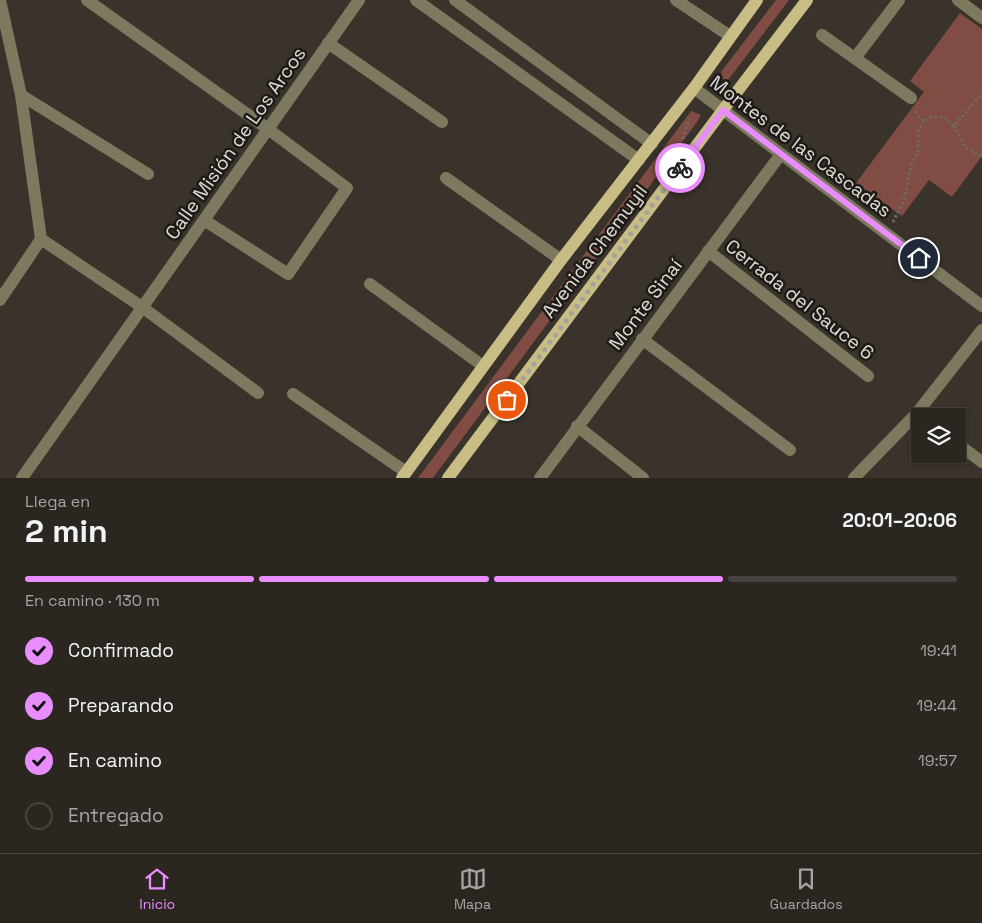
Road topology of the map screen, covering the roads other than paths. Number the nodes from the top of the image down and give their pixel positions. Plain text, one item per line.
1 (0, 0) edge
2 (87, 0) edge
3 (358, 0) edge
4 (416, 0) edge
5 (455, 0) edge
6 (676, 0) edge
7 (757, 0) edge
8 (806, 0) edge
9 (899, 0) edge
10 (958, 0) edge
11 (982, 18) edge
12 (822, 35) dead end
13 (730, 36) junction
14 (328, 43) junction
15 (855, 58) junction
16 (694, 88) junction
17 (21, 95) junction
18 (911, 98) road end
19 (723, 110) junction
20 (442, 122) dead end
21 (268, 129) junction
22 (652, 144) junction
23 (781, 154) junction
24 (639, 160) junction
25 (148, 174) dead end
26 (446, 178) dead end
27 (204, 220) junction
28 (41, 239) junction
29 (708, 251) junction
30 (561, 260) junction
31 (5, 284) edge
32 (370, 284) dead end
33 (0, 300) edge
34 (982, 306) edge
35 (142, 307) junction
36 (982, 330) edge
37 (642, 340) junction
38 (483, 366) junction
39 (868, 376) dead end
40 (258, 393) dead end
41 (293, 394) dead end
42 (924, 408) edge
43 (911, 422) edge
44 (577, 426) junction
45 (790, 450) dead end
46 (966, 450) edge
47 (982, 462) edge
48 (404, 475) edge
49 (22, 478) edge
50 (448, 478) edge
51 (540, 478) edge
52 (643, 478) edge
53 (854, 478) edge

1 - 17 street
2 - 21 street
3 - 14 street, Calle Misión de Los Arcos
4 - 24 street
5 - 22 street
6 - 13 street
7 - 13 main road, Avenida Chemuyil
8 - 19 main road, Avenida Chemuyil
9 - 15 street
10 - 11 street
12 - 15 street
13 - 16 main road, Avenida Chemuyil
14 - 20 street
14 - 21 street, Calle Misión de Los Arcos
15 - 18 street
16 - 19 street, Montes de las Cascadas
16 - 22 main road, Avenida Chemuyil
17 - 25 street
17 - 28 street
19 - 23 street, Montes de las Cascadas
19 - 50 main road, Avenida Chemuyil
21 - 27 street, Calle Misión de Los Arcos
21 - 27 street
22 - 24 main road, Avenida Chemuyil
23 - 29 street, Monte Sinaí
23 - 34 street, Montes de las Cascadas
24 - 30 main road, Avenida Chemuyil
26 - 30 street
27 - 35 street, Calle Misión de Los Arcos
28 - 31 street
28 - 35 street
29 - 37 street, Monte Sinaí
29 - 39 street, Cerrada del Sauce 6
30 - 38 main road, Avenida Chemuyil
31 - 33 street
32 - 38 street
35 - 40 street
35 - 49 street, Calle Misión de Los Arcos
36 - 42 street
37 - 44 street, Monte Sinaí
37 - 45 street
38 - 48 main road, Avenida Chemuyil
41 - 48 street
43 - 53 street
44 - 51 street, Monte Sinaí
44 - 52 street
46 - 47 street

